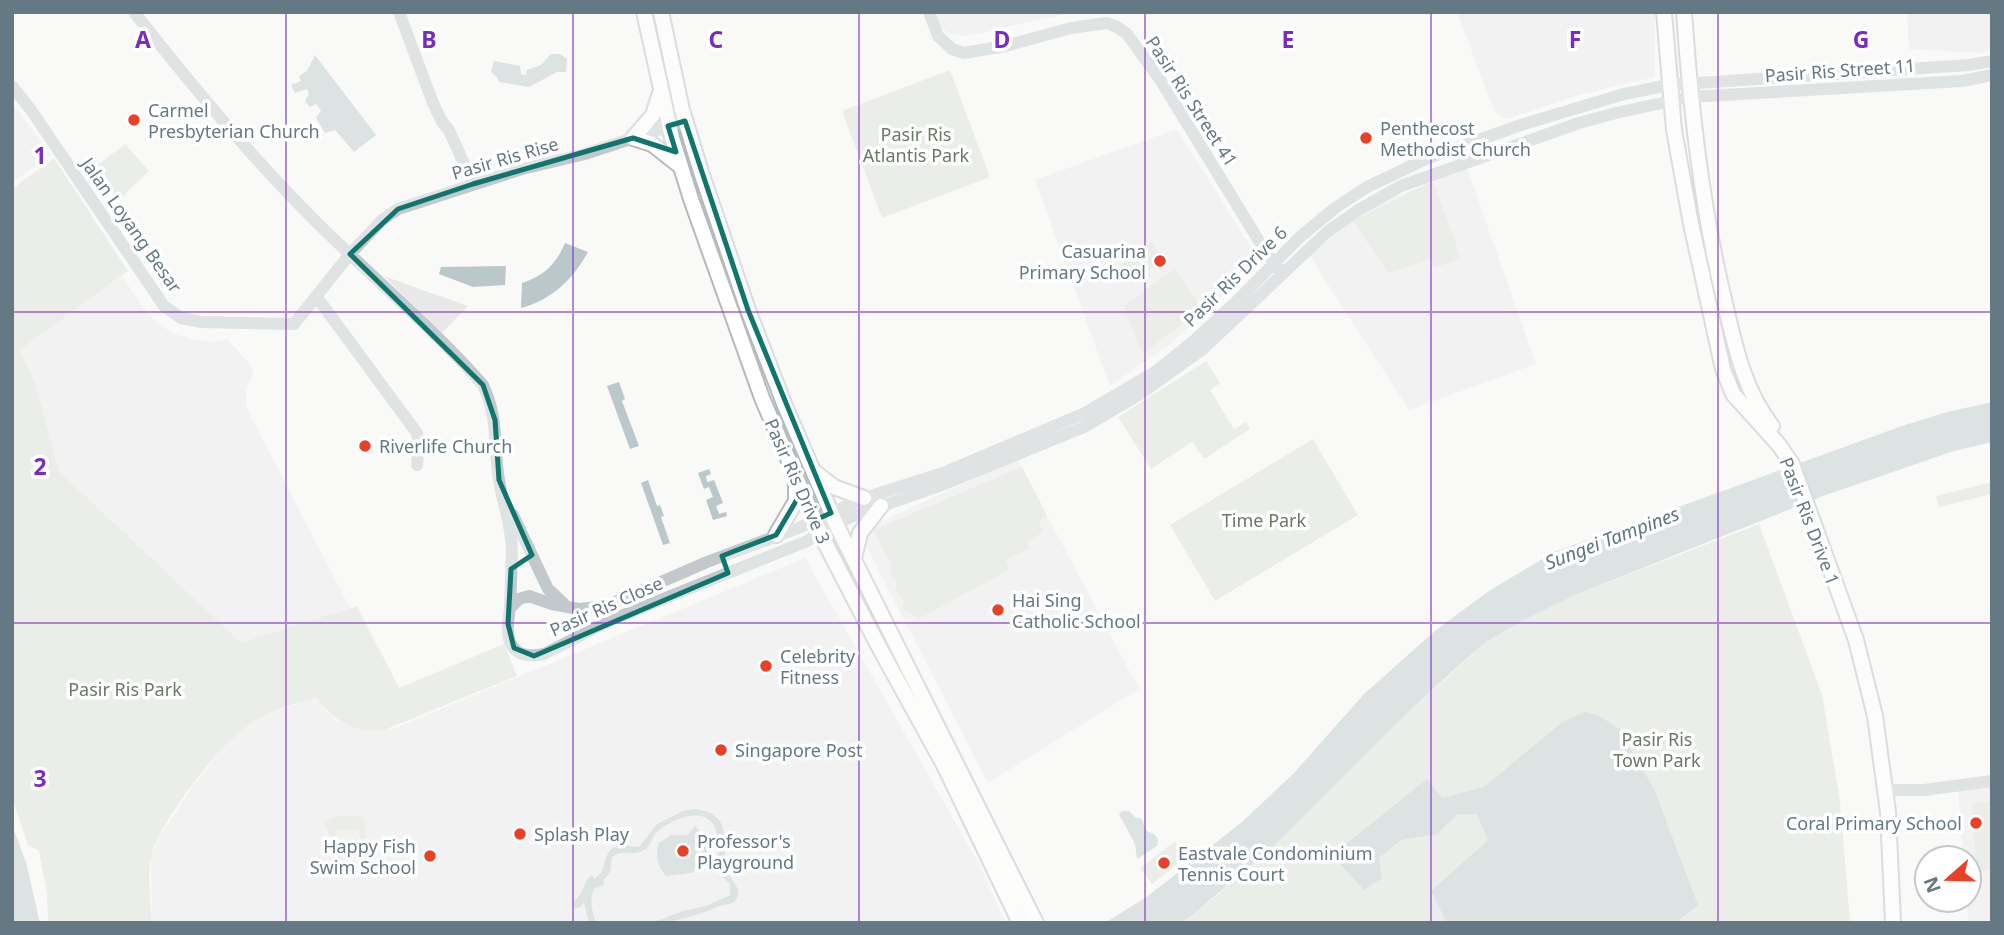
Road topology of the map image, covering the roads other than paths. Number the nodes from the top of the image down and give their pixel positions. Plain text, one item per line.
1 (134, 12) edge
2 (399, 12) edge
3 (644, 12) edge
4 (661, 12) edge
5 (929, 12) edge
6 (1664, 12) edge
7 (1684, 12) edge
8 (1992, 61) edge
9 (1992, 75) edge
10 (1689, 82) junction
11 (1669, 85) junction
12 (12, 86) edge
13 (660, 89) junction
14 (1690, 97) junction
15 (1670, 100) junction
16 (685, 121) junction
17 (668, 126) junction
18 (633, 138) junction
19 (681, 166) junction
20 (470, 186) junction
21 (350, 254) junction
22 (1279, 268) junction
23 (316, 296) junction
24 (1794, 463) junction
25 (417, 465) dead end
26 (813, 469) junction
27 (796, 478) junction
28 (504, 496) junction
29 (864, 498) junction
30 (881, 506) junction
31 (834, 518) junction
32 (817, 527) junction
33 (776, 535) junction
34 (722, 556) junction
35 (854, 560) junction
36 (535, 561) junction
37 (512, 569) junction
38 (728, 573) junction
39 (565, 605) junction
40 (510, 608) junction
41 (1992, 781) edge
42 (1890, 790) junction
43 (1020, 923) edge
44 (1036, 923) edge
45 (1893, 923) edge
46 (1901, 923) edge

1 - 21 street
2 - 20 street
3 - 13 main road, Pasir Ris Drive 3
4 - 16 main road, Pasir Ris Drive 3
5 - 22 street, Pasir Ris Street 41
6 - 11 main road, Pasir Ris Drive 1
7 - 10 main road, Pasir Ris Drive 1
8 - 10 street, Pasir Ris Street 11
9 - 14 street, Pasir Ris Street 11
10 - 11 street, Pasir Ris Drive 6
10 - 14 main road, Pasir Ris Drive 1
11 - 15 main road, Pasir Ris Drive 1
11 - 22 street, Pasir Ris Drive 6
12 - 23 street, Jalan Loyang Besar
13 - 17 main road, Pasir Ris Drive 3
13 - 18 main road
14 - 15 street, Pasir Ris Drive 6
14 - 24 main road, Pasir Ris Drive 1
15 - 22 street, Pasir Ris Drive 6
15 - 24 main road, Pasir Ris Drive 1
16 - 17 street, Pasir Ris Rise
16 - 26 main road, Pasir Ris Drive 3
17 - 18 street, Pasir Ris Rise
17 - 19 main road, Pasir Ris Drive 3
18 - 19 main road
18 - 20 street, Pasir Ris Rise
19 - 27 main road, Pasir Ris Drive 3
20 - 21 street, Pasir Ris Rise
21 - 23 street, Jalan Loyang Besar
21 - 28 street
22 - 29 street, Pasir Ris Drive 6
22 - 30 street, Pasir Ris Drive 6
23 - 25 street
24 - 42 main road, Pasir Ris Drive 1
26 - 29 main road
26 - 31 main road, Pasir Ris Drive 3
27 - 32 main road, Pasir Ris Drive 3
27 - 33 main road
28 - 36 street
28 - 37 street
29 - 31 street, Pasir Ris Drive 6
30 - 31 street, Pasir Ris Drive 6
30 - 35 main road
31 - 32 street, Pasir Ris Drive 6
31 - 35 main road, Pasir Ris Drive 3
32 - 33 street, Pasir Ris Close
32 - 38 street, Pasir Ris Close
32 - 43 main road, Pasir Ris Drive 3
33 - 34 street, Pasir Ris Close
34 - 38 street
34 - 39 street, Pasir Ris Close
35 - 44 main road, Pasir Ris Drive 3
36 - 37 street
36 - 39 street
37 - 40 street
38 - 40 street, Pasir Ris Close
39 - 40 street, Pasir Ris Close
41 - 42 street
42 - 45 main road, Pasir Ris Drive 1
42 - 46 main road, Pasir Ris Drive 1

